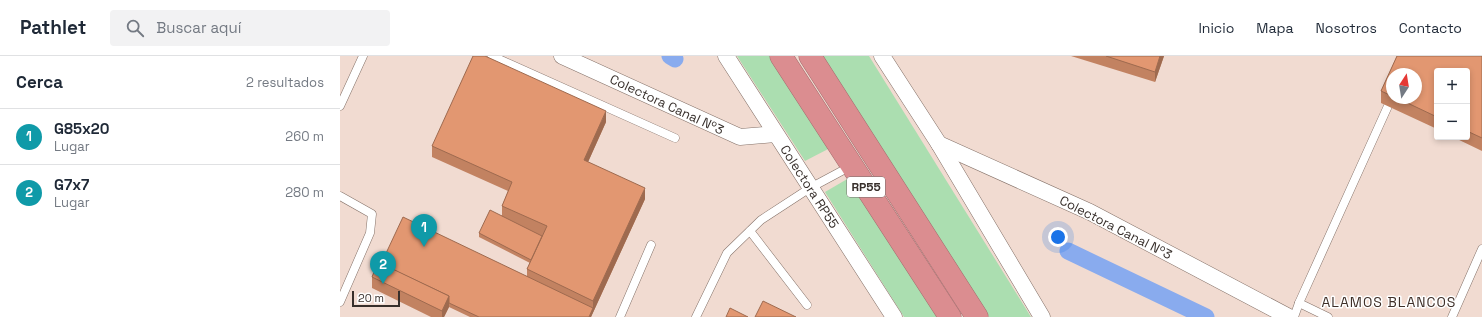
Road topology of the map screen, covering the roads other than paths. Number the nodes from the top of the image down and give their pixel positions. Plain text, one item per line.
1 (363, 56) edge
2 (492, 56) edge
3 (562, 56) edge
4 (726, 56) edge
5 (781, 56) edge
6 (810, 56) edge
7 (882, 56) edge
8 (340, 106) edge
9 (1388, 106) edge
10 (775, 134) junction
11 (675, 138) dead end
12 (939, 144) junction
13 (852, 166) junction
14 (810, 188) junction
15 (340, 196) edge
16 (750, 231) junction
17 (651, 244) dead end
18 (1482, 250) edge
19 (340, 302) edge
20 (1299, 303) junction
21 (807, 305) dead end
22 (620, 317) edge
23 (696, 317) edge
24 (894, 317) edge
25 (950, 317) edge
26 (977, 317) edge
27 (1042, 317) edge
28 (1289, 317) edge
29 (1294, 317) edge
30 (1328, 317) edge
31 (1452, 317) edge

1 - 8 lane
2 - 11 lane
3 - 10 street, Colectora Canal Nº3
4 - 10 street, Colectora RP55
5 - 13 highway, RP55
6 - 26 highway, RP55
7 - 12 street
9 - 20 lane
10 - 14 street, Colectora RP55
12 - 27 street
12 - 28 street, Colectora Canal Nº3
13 - 14 lane
13 - 25 highway, RP55
14 - 16 lane
14 - 24 street, Colectora RP55
15 - 19 lane
16 - 21 lane
16 - 23 lane
17 - 22 lane
18 - 31 lane
20 - 29 lane
20 - 30 lane

